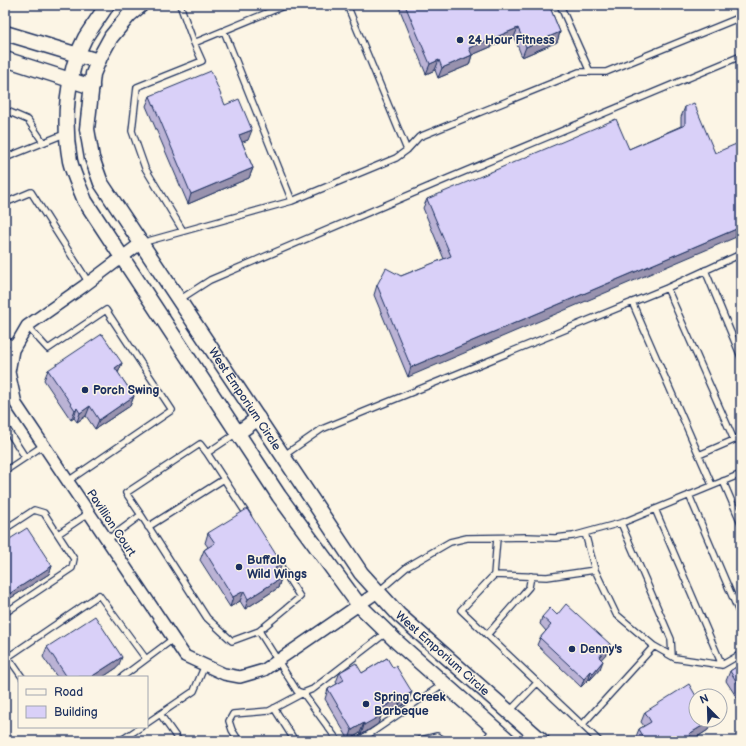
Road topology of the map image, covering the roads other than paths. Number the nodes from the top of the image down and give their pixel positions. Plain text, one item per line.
1 (107, 5) edge
2 (141, 5) edge
3 (180, 5) edge
4 (286, 5) edge
5 (347, 5) edge
6 (560, 5) edge
7 (741, 17) edge
8 (224, 31) junction
9 (5, 33) edge
10 (194, 43) junction
11 (78, 55) junction
12 (741, 56) edge
13 (5, 59) edge
14 (98, 62) junction
15 (590, 72) junction
16 (71, 80) junction
17 (92, 87) junction
18 (5, 110) edge
19 (67, 133) junction
20 (43, 142) junction
21 (407, 150) junction
22 (5, 158) edge
23 (292, 201) junction
24 (5, 203) edge
25 (183, 231) junction
26 (141, 243) junction
27 (741, 255) edge
28 (122, 258) junction
29 (705, 270) junction
30 (88, 283) junction
31 (667, 288) junction
32 (179, 300) junction
33 (632, 302) junction
34 (27, 326) junction
35 (5, 341) edge
36 (17, 344) junction
37 (741, 356) edge
38 (8, 383) edge
39 (258, 418) junction
40 (5, 426) edge
41 (238, 433) junction
42 (741, 437) edge
43 (734, 440) junction
44 (44, 445) junction
45 (207, 452) junction
46 (283, 456) junction
47 (699, 456) junction
48 (25, 457) junction
49 (5, 471) edge
50 (741, 474) edge
51 (224, 479) junction
52 (68, 481) junction
53 (723, 481) junction
54 (712, 486) junction
55 (689, 495) junction
56 (655, 509) junction
57 (89, 513) junction
58 (141, 515) junction
59 (249, 518) edge
60 (621, 523) junction
61 (741, 523) edge
62 (148, 527) junction
63 (5, 530) edge
64 (585, 533) junction
65 (58, 534) junction
66 (497, 538) junction
67 (107, 540) junction
68 (275, 558) edge
69 (595, 570) junction
70 (494, 574) junction
71 (531, 576) junction
72 (379, 591) junction
73 (359, 605) junction
74 (5, 613) edge
75 (741, 617) edge
76 (259, 631) junction
77 (387, 632) junction
78 (487, 635) junction
79 (173, 639) junction
80 (654, 646) junction
81 (741, 654) edge
82 (672, 656) junction
83 (146, 659) junction
84 (278, 661) junction
85 (205, 665) junction
86 (722, 665) junction
87 (21, 676) edge
88 (123, 676) edge
89 (444, 683) junction
90 (537, 683) junction
91 (303, 693) junction
92 (274, 708) junction
93 (509, 712) junction
94 (160, 714) junction
95 (148, 722) edge
96 (582, 725) junction
97 (140, 728) edge
98 (495, 728) junction
99 (120, 741) edge
100 (179, 741) edge
101 (239, 741) edge
102 (295, 741) edge
103 (338, 741) edge
104 (357, 741) edge
105 (417, 741) edge
106 (445, 741) edge
107 (484, 741) edge
108 (509, 741) edge
109 (542, 741) edge
110 (599, 741) edge

1 - 11 street, West Emporium Circle
2 - 14 street, West Emporium Circle
3 - 10 lane
4 - 8 lane
5 - 21 lane
6 - 15 lane
7 - 15 lane
8 - 10 lane
8 - 23 lane
9 - 11 street
10 - 25 lane
11 - 14 street
11 - 16 street, West Emporium Circle
12 - 32 lane
13 - 16 street
14 - 17 street, West Emporium Circle
15 - 21 lane
16 - 17 street
16 - 19 street, West Emporium Circle
17 - 26 street, West Emporium Circle
18 - 20 lane
19 - 20 lane
19 - 28 street, West Emporium Circle
20 - 22 lane
21 - 23 lane
23 - 25 lane
24 - 30 lane
25 - 26 lane
26 - 28 street, Pavillion Court
26 - 32 street, West Emporium Circle
27 - 29 lane
28 - 30 street, Pavillion Court
28 - 41 street, West Emporium Circle
29 - 31 lane
29 - 37 lane
30 - 34 street, Pavillion Court
31 - 33 lane
31 - 43 lane
32 - 39 street, West Emporium Circle
33 - 46 lane
33 - 47 lane
34 - 36 street, Pavillion Court
34 - 52 lane
35 - 36 lane
36 - 38 street, Pavillion Court
38 - 44 street, Pavillion Court
39 - 41 street
39 - 46 street, West Emporium Circle
40 - 48 lane
41 - 45 lane
41 - 73 street, West Emporium Circle
42 - 43 lane
43 - 47 lane
44 - 48 lane
44 - 52 street, Pavillion Court
45 - 51 lane
45 - 58 lane
46 - 72 street, West Emporium Circle
47 - 54 lane
48 - 49 lane
50 - 53 lane
51 - 59 lane
51 - 62 lane
52 - 57 street, Pavillion Court
53 - 54 lane
53 - 61 lane
54 - 55 lane
55 - 56 lane
55 - 75 lane
56 - 60 lane
56 - 86 lane
57 - 65 lane
57 - 67 street, Pavillion Court
58 - 62 lane
58 - 67 lane
60 - 64 lane
60 - 82 lane
62 - 76 lane
63 - 65 lane
64 - 66 lane
64 - 69 lane
65 - 74 lane
66 - 70 lane
66 - 72 lane
67 - 79 street, Pavillion Court
68 - 76 lane
69 - 71 lane
69 - 80 lane
70 - 71 lane
70 - 78 lane
71 - 78 lane
72 - 73 street, Pavillion Court
72 - 93 street, West Emporium Circle
73 - 77 street, West Emporium Circle
73 - 84 street, Pavillion Court
76 - 84 lane
77 - 89 street, West Emporium Circle
77 - 91 lane
78 - 90 lane
79 - 83 lane
79 - 85 street, Pavillion Court
80 - 82 lane
80 - 96 lane
81 - 86 lane
82 - 86 lane
83 - 87 lane
83 - 88 lane
84 - 85 street, Pavillion Court
84 - 91 lane
85 - 94 lane
89 - 98 street, West Emporium Circle
89 - 104 lane
90 - 93 lane
90 - 96 lane
91 - 92 lane
91 - 103 lane
92 - 101 lane
92 - 102 lane
93 - 98 street
93 - 109 street, West Emporium Circle
94 - 95 lane
94 - 100 lane
96 - 110 lane
97 - 99 lane
98 - 107 lane
98 - 108 street, West Emporium Circle
105 - 106 lane

